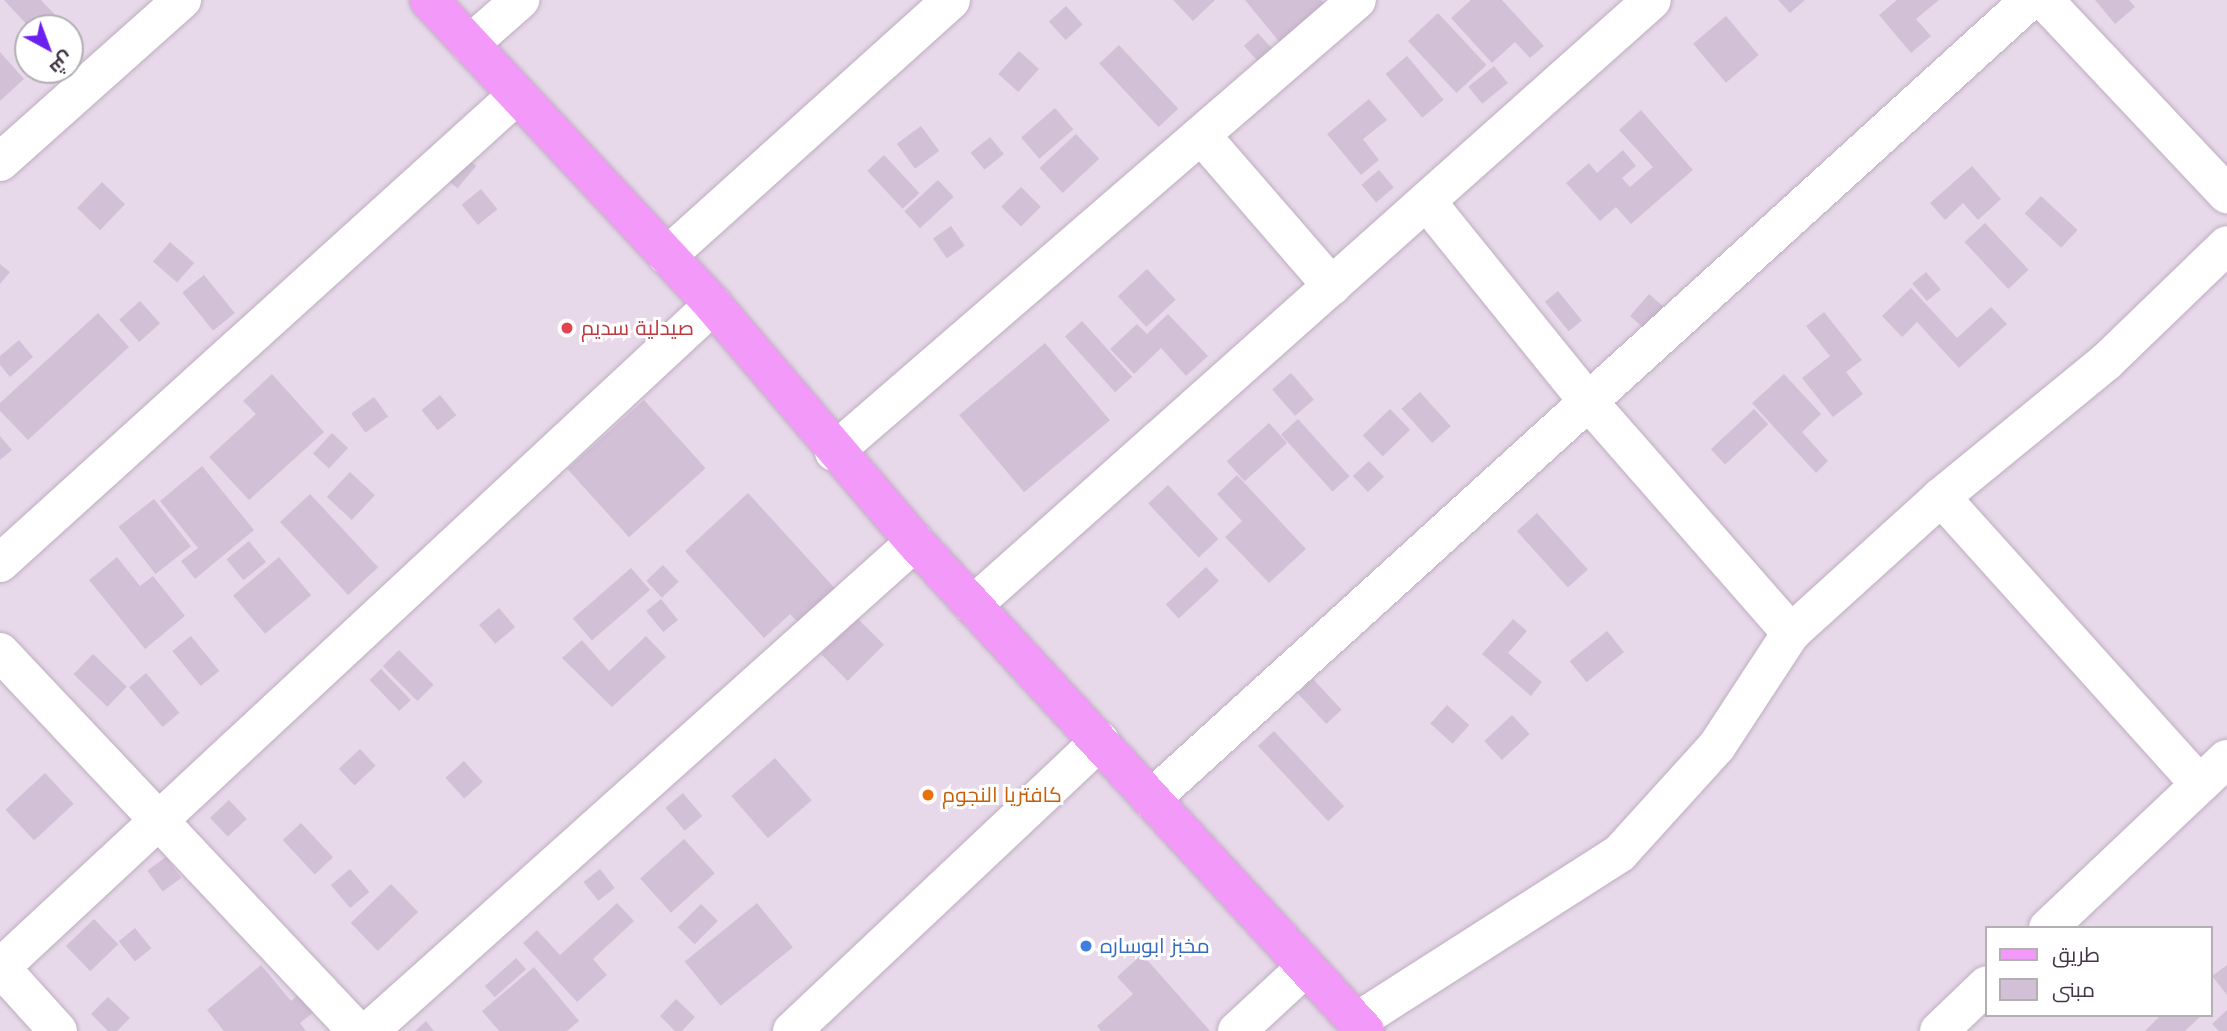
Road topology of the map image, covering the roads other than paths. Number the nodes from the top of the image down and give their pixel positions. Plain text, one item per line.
1 (182, 0) edge
2 (429, 0) edge
3 (520, 0) edge
4 (951, 0) edge
5 (1357, 0) edge
6 (1652, 0) edge
7 (2030, 0) edge
8 (2044, 0) edge
9 (470, 44) junction
10 (517, 95) junction
11 (1201, 135) junction
12 (0, 162) edge
13 (2227, 194) edge
14 (1427, 202) junction
15 (2227, 245) edge
16 (667, 256) junction
17 (1332, 286) junction
18 (713, 305) junction
19 (1587, 400) junction
20 (834, 452) junction
21 (1941, 497) junction
22 (915, 542) junction
23 (0, 563) edge
24 (973, 605) junction
25 (1791, 633) junction
26 (0, 652) edge
27 (1100, 741) junction
28 (2213, 772) edge
29 (1151, 799) junction
30 (159, 822) junction
31 (2050, 926) edge
32 (0, 968) edge
33 (1305, 968) junction
34 (1986, 986) edge
35 (1361, 1026) edge
36 (58, 1031) edge
37 (357, 1031) edge
38 (369, 1031) edge
39 (792, 1031) edge
40 (1237, 1031) edge
41 (1939, 1031) edge

1 - 12 street
2 - 9 main road
3 - 9 street
4 - 16 street
5 - 11 street
6 - 14 street
7 - 19 street
8 - 13 street
9 - 10 main road
10 - 16 main road
10 - 23 street
11 - 17 street
11 - 20 street
14 - 17 street
14 - 19 street
15 - 21 street
16 - 18 main road
17 - 24 street
18 - 20 main road
18 - 30 street
19 - 25 street
19 - 29 street
20 - 22 main road
21 - 25 street
21 - 28 street
22 - 24 main road
22 - 38 street
24 - 27 main road
25 - 35 street
26 - 30 street
27 - 29 main road
27 - 39 street
28 - 31 street
29 - 33 main road
30 - 32 street
30 - 37 street
32 - 36 street
33 - 35 main road
33 - 40 street
34 - 41 street

